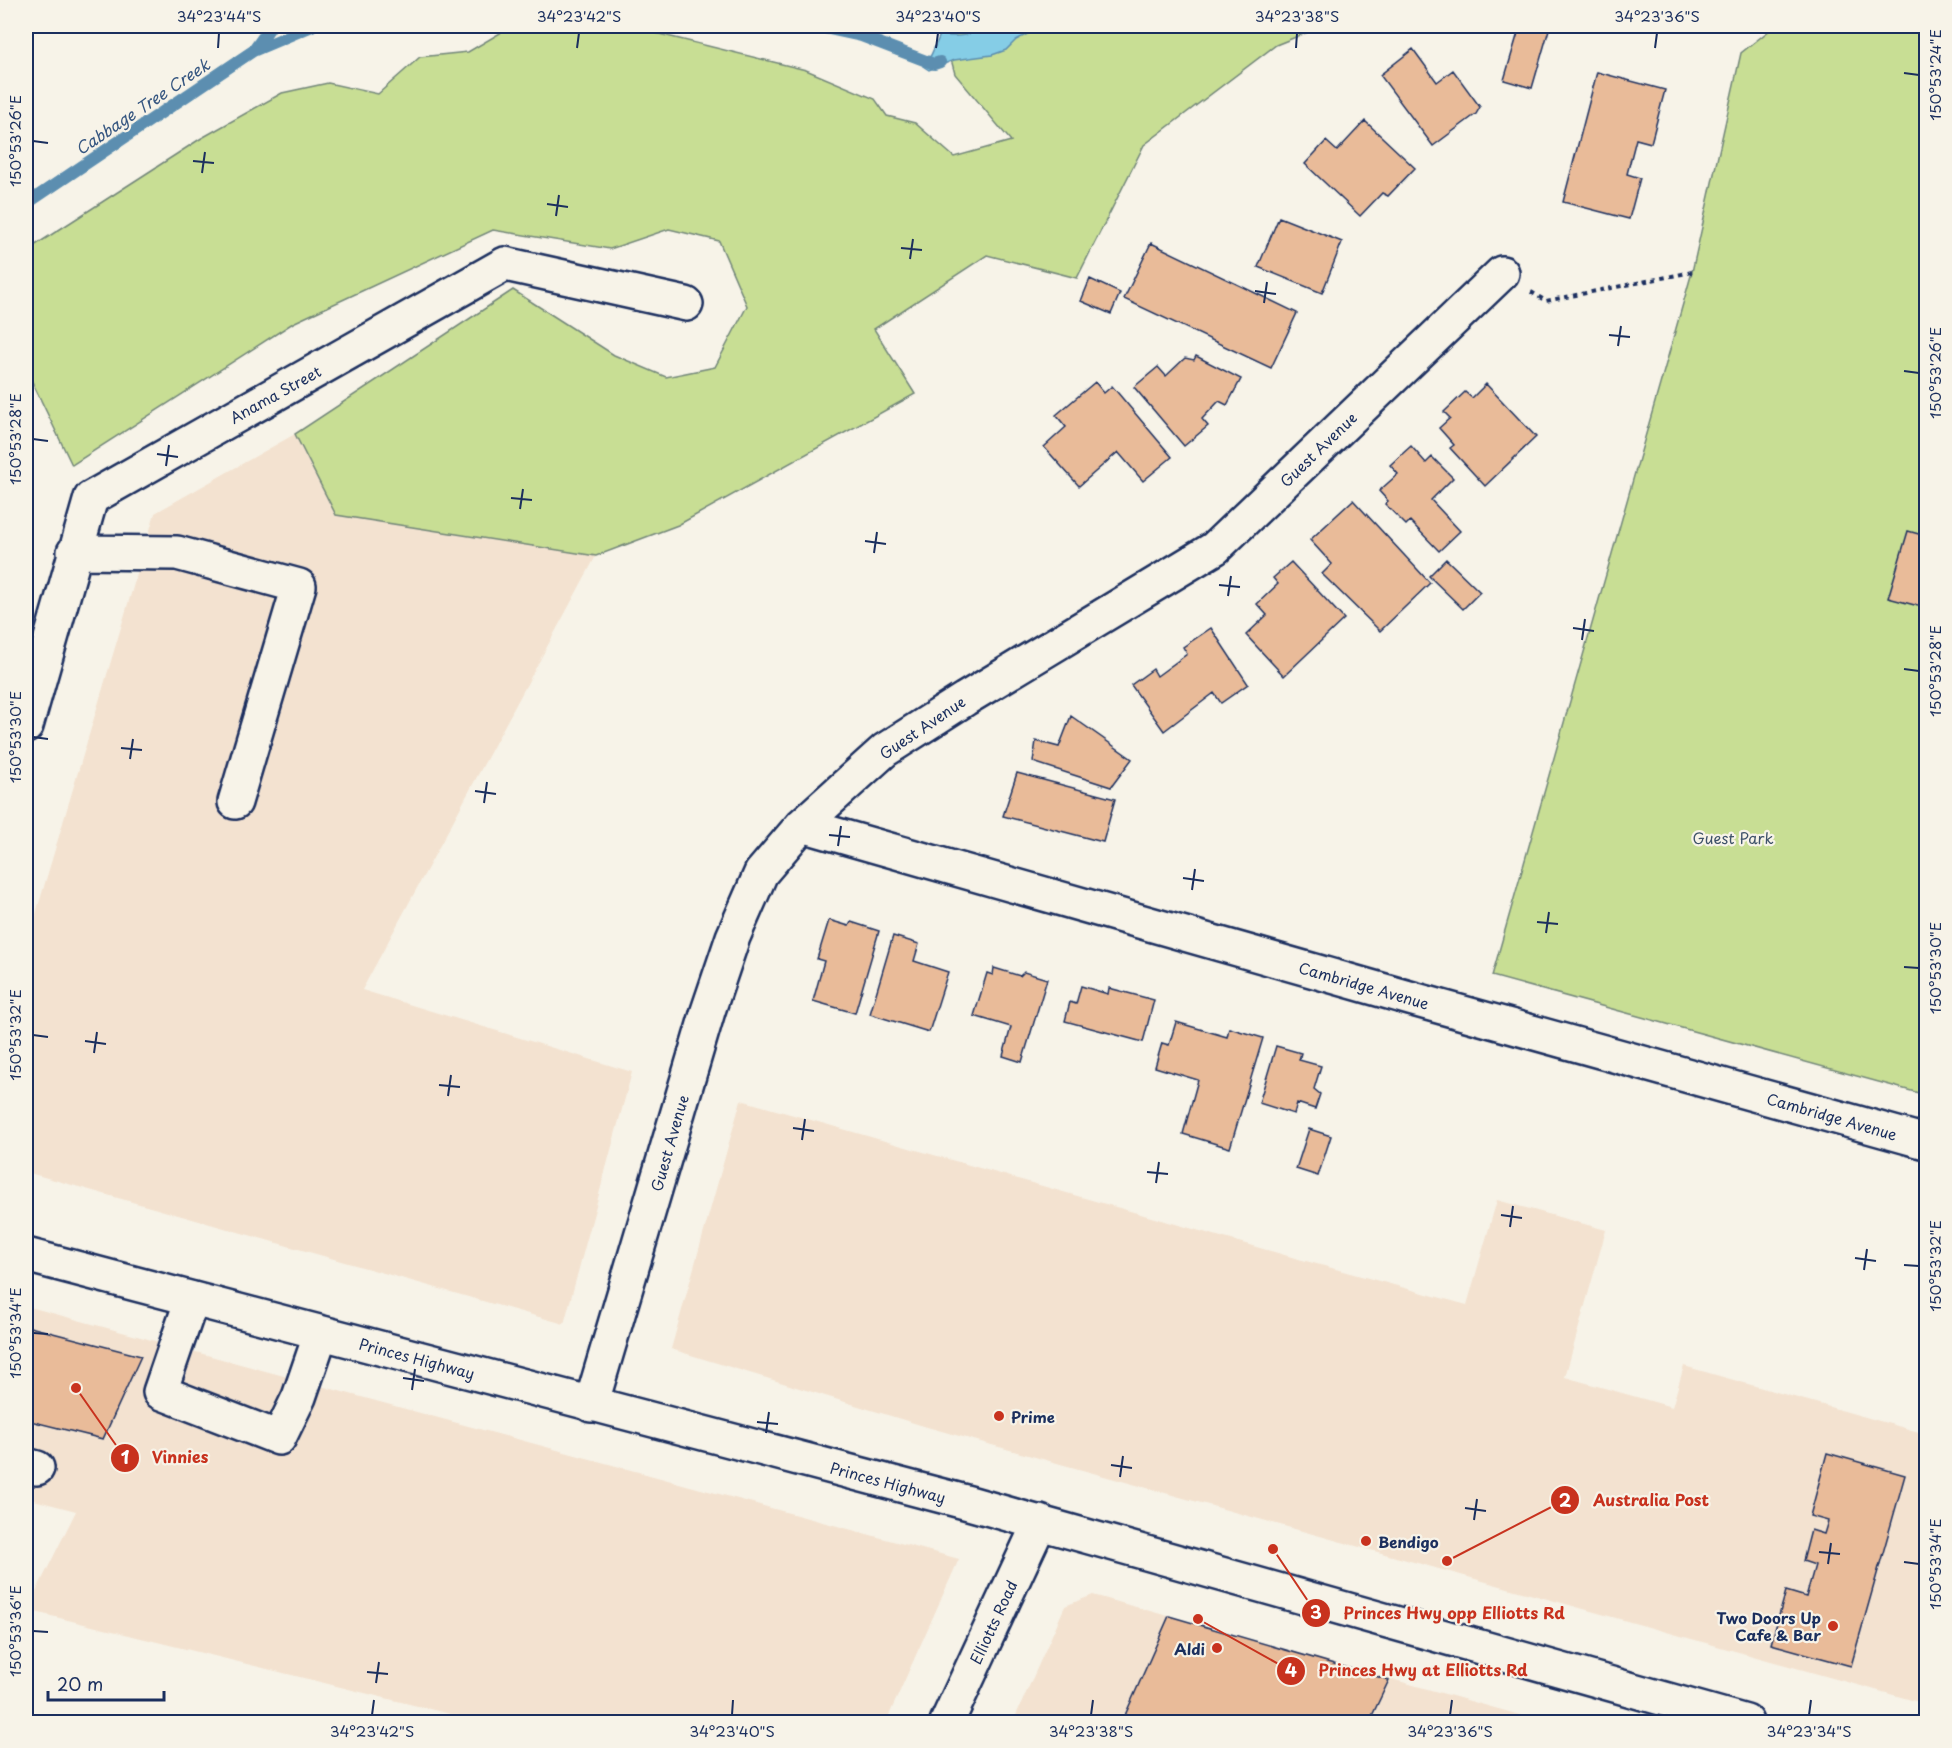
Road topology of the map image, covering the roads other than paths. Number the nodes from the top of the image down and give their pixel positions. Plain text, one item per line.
1 (1502, 273) road end
2 (686, 304) dead end
3 (74, 552) junction
4 (26, 726) edge
5 (235, 802) dead end
6 (802, 825) junction
7 (1926, 1142) edge
8 (26, 1255) edge
9 (192, 1299) junction
10 (321, 1333) junction
11 (591, 1405) junction
12 (1040, 1522) junction
13 (947, 1722) edge
14 (1746, 1722) edge

1 - 6 street, Guest Avenue
2 - 3 street, Anama Street
3 - 4 street, Anama Street
3 - 5 street
6 - 7 street, Cambridge Avenue
6 - 11 street, Guest Avenue
8 - 9 street, Princes Highway
9 - 10 street, Princes Highway
9 - 10 street
10 - 11 street, Princes Highway
11 - 12 street, Princes Highway
12 - 13 street, Elliotts Road
12 - 14 street, Princes Highway

